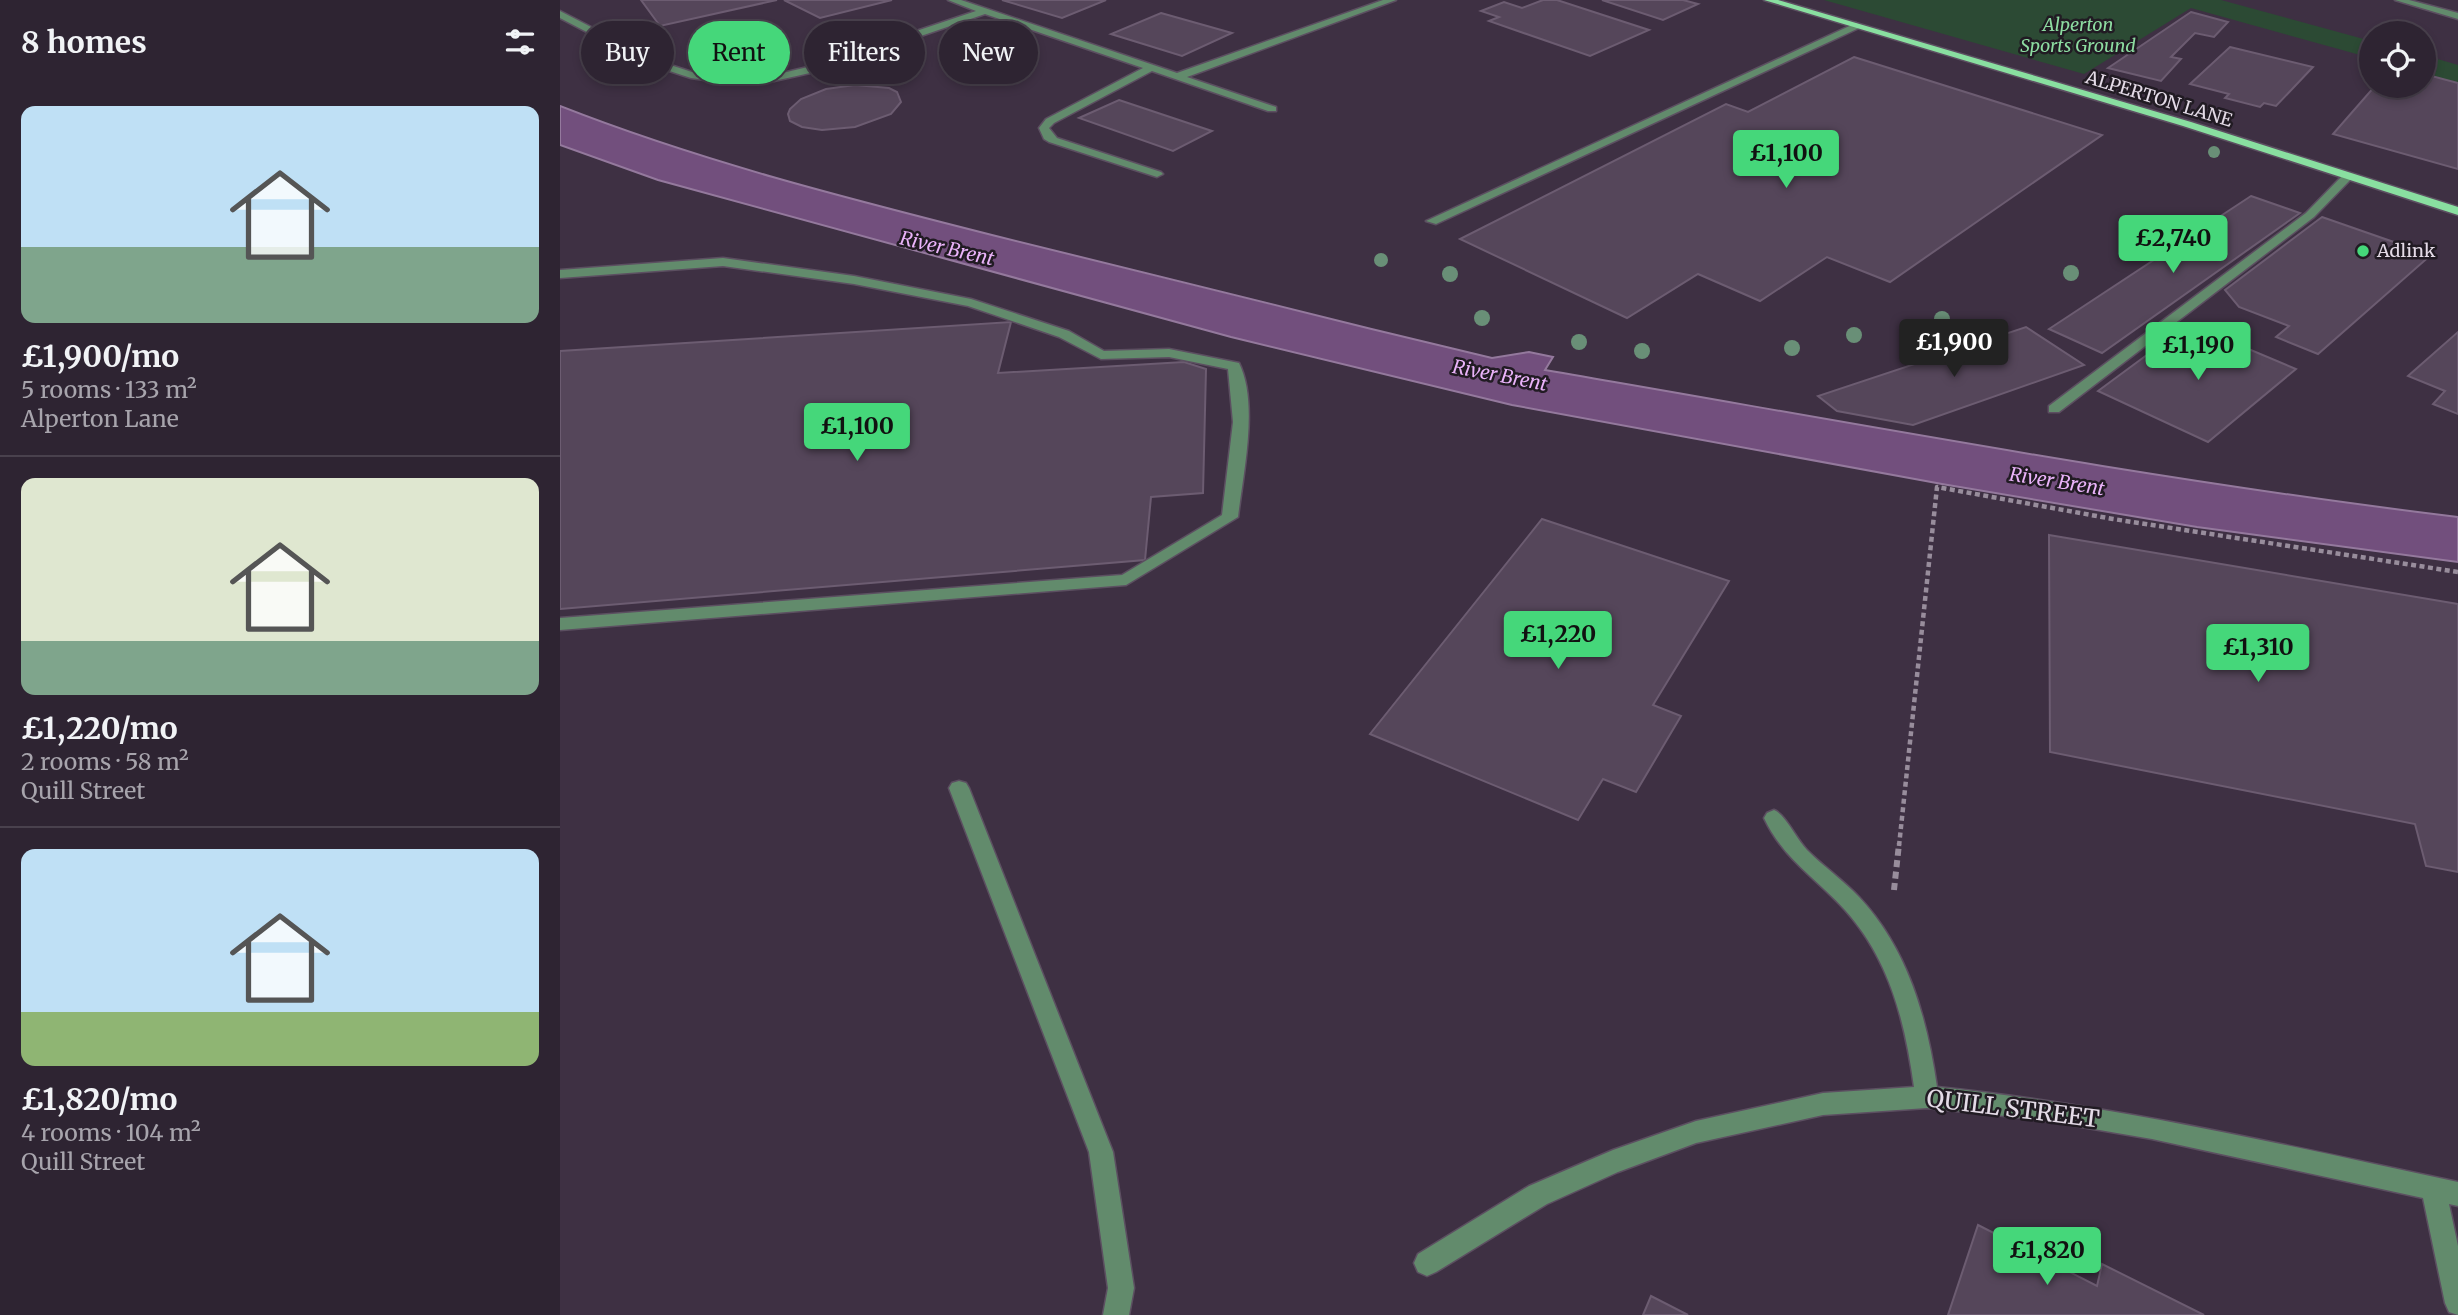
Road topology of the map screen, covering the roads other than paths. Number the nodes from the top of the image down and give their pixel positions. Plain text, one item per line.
1 (1392, 0) edge
2 (1768, 0) edge
3 (2399, 0) edge
4 (956, 2) edge
5 (982, 12) junction
6 (560, 14) edge
7 (2458, 16) edge
8 (1856, 26) junction
9 (1151, 68) junction
10 (1176, 77) junction
11 (1272, 109) dead end
12 (1157, 174) dead end
13 (2348, 176) junction
14 (2458, 211) edge
15 (1432, 221) dead end
16 (560, 274) edge
17 (2054, 409) dead end
18 (560, 624) edge
19 (959, 788) dead end
20 (1774, 818) dead end
21 (1927, 1097) junction
22 (2433, 1189) junction
23 (2458, 1194) edge
24 (1427, 1263) dead end
25 (2458, 1303) edge
26 (1116, 1315) edge

1 - 10 street
2 - 8 main road, ALPERTON LANE
3 - 7 street
4 - 5 street
5 - 6 street
5 - 9 street
8 - 13 main road, ALPERTON LANE
8 - 15 street
9 - 10 street
9 - 12 street
10 - 11 street
13 - 14 main road, ALPERTON LANE
13 - 17 street
16 - 18 street
19 - 26 street
20 - 21 street
21 - 22 street, QUILL STREET
21 - 24 street, QUILL STREET
22 - 23 street, QUILL STREET
22 - 25 street

